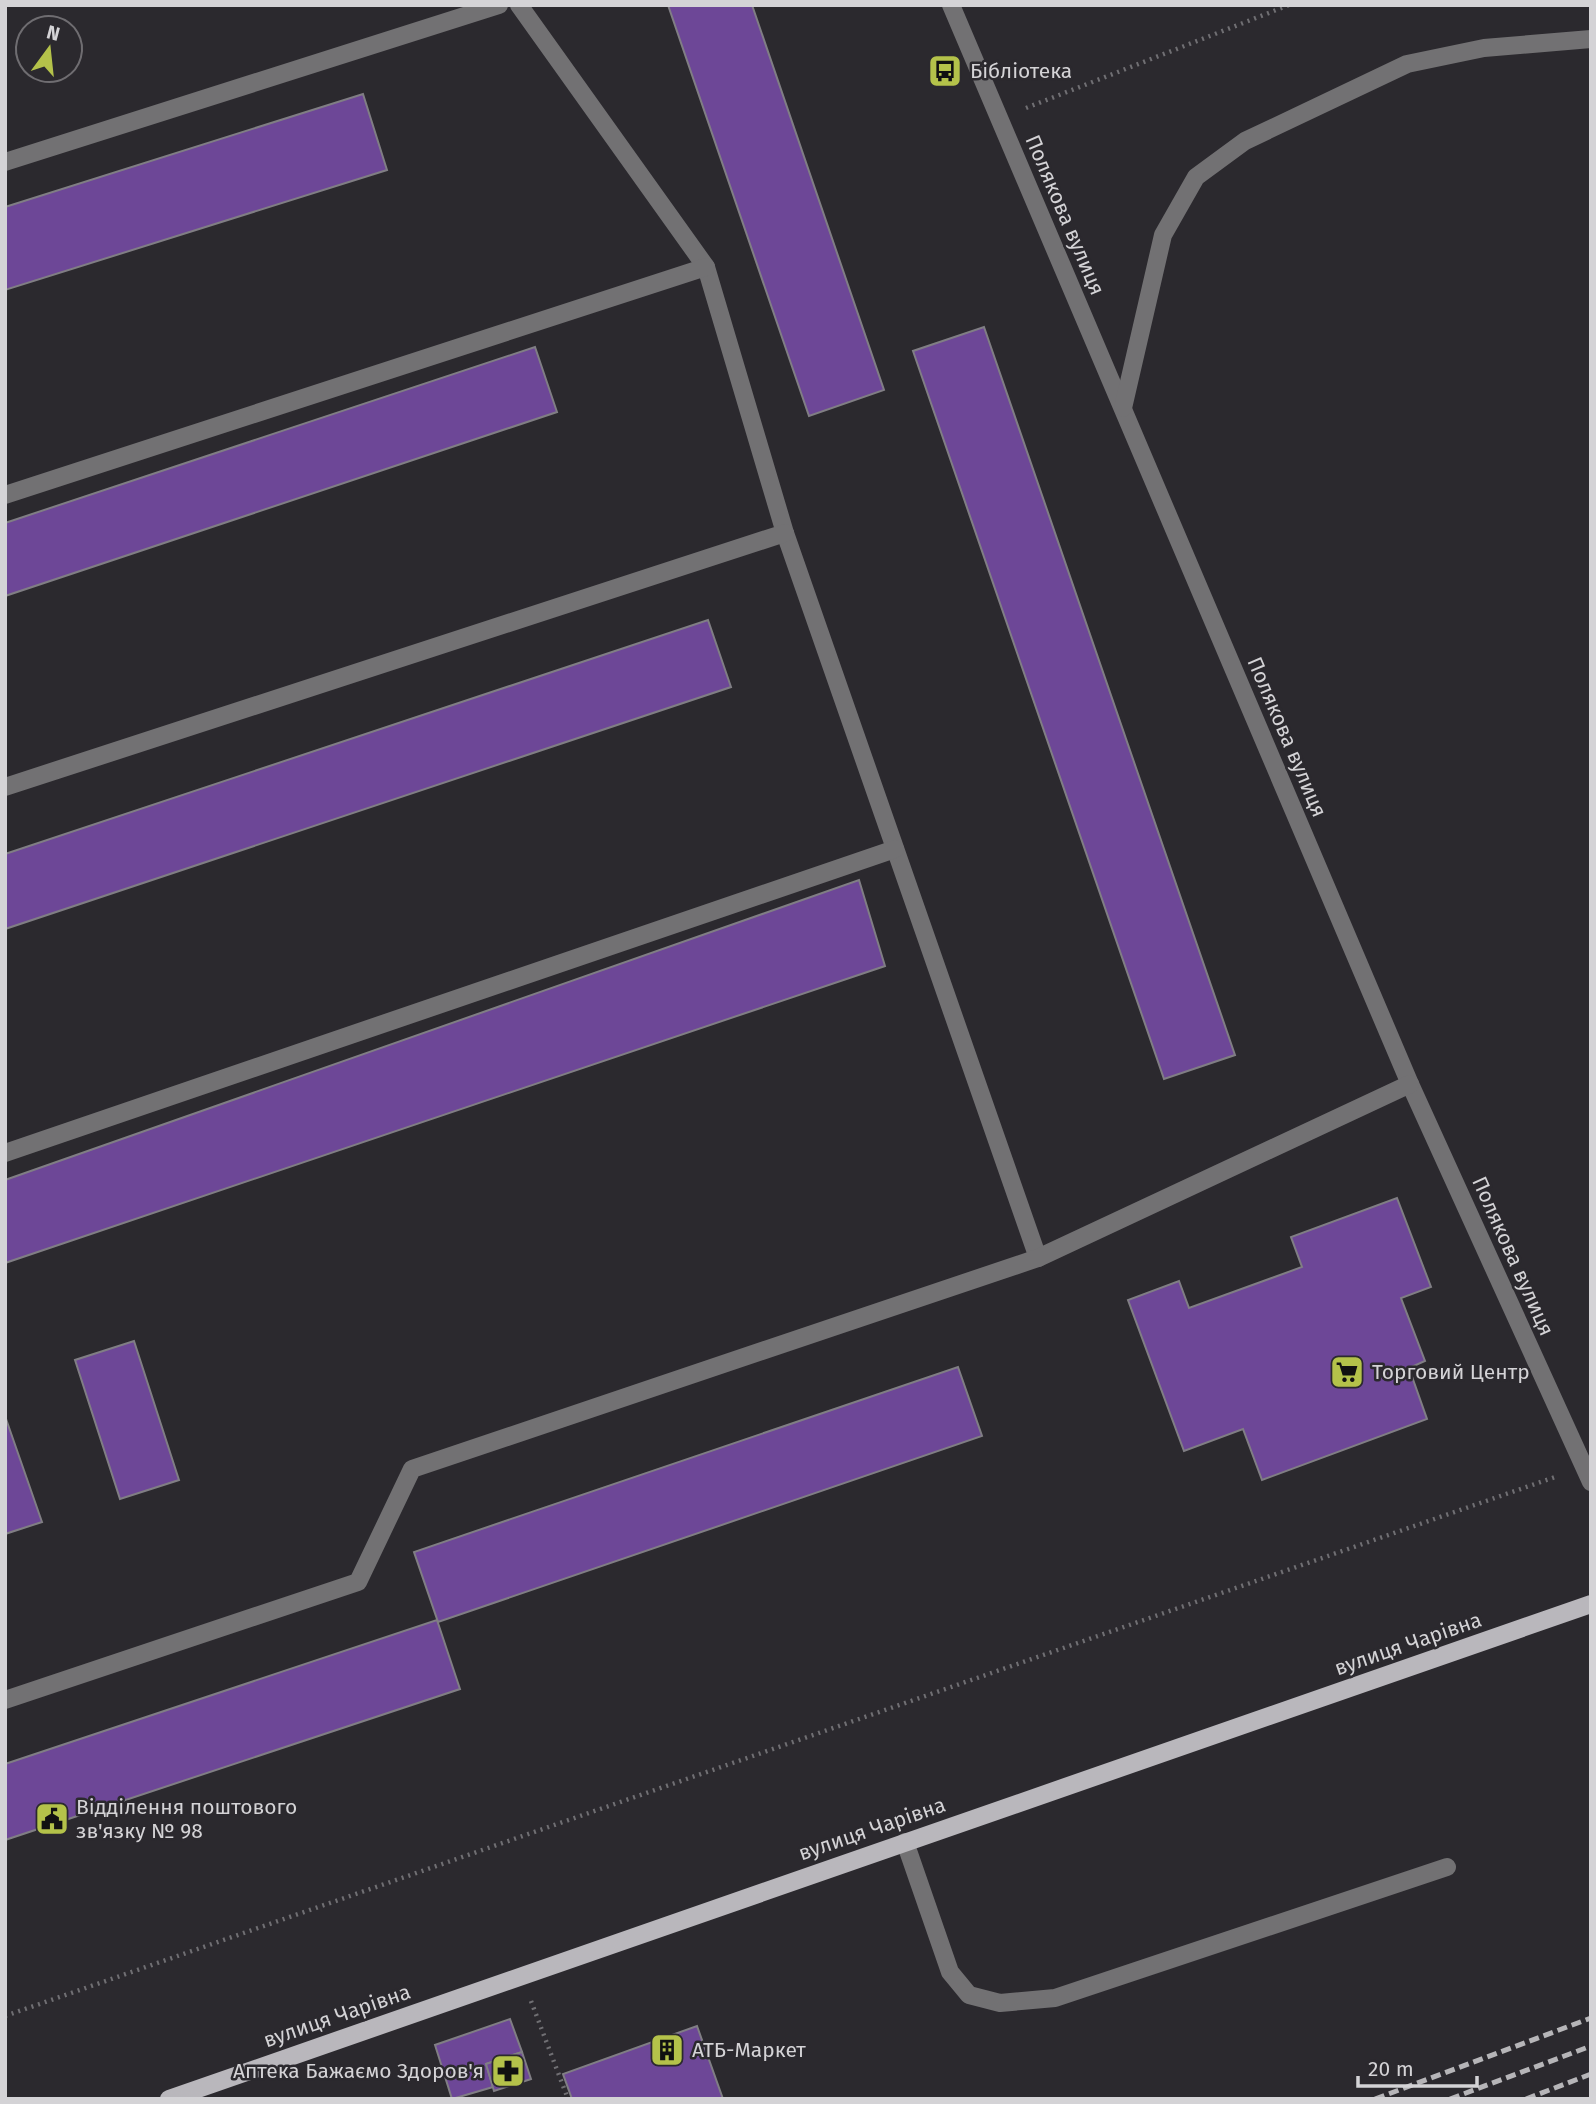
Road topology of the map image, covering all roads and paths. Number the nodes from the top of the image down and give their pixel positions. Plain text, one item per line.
1 (499, 5) edge
2 (519, 5) edge
3 (951, 5) edge
4 (1289, 5) edge
5 (1591, 38) edge
6 (999, 119) junction
7 (5, 162) edge
8 (706, 267) junction
9 (1122, 408) junction
10 (5, 495) edge
11 (785, 533) junction
12 (5, 787) edge
13 (895, 849) junction
14 (1410, 1084) junction
15 (5, 1153) edge
16 (1038, 1258) junction
17 (1588, 1474) edge
18 (1591, 1604) edge
19 (5, 1700) edge
20 (905, 1842) junction
21 (1447, 1867) dead end
22 (522, 1975) junction
23 (5, 2016) edge
24 (169, 2099) edge
25 (568, 2099) edge

1 - 7 street
2 - 8 street
3 - 6 street, Полякова вулиця
4 - 6 path
5 - 9 street
6 - 9 street, Полякова вулиця
8 - 10 street
8 - 11 street
9 - 14 street, Полякова вулиця
11 - 12 street
11 - 13 street
13 - 15 street
13 - 16 street
14 - 16 street
14 - 17 street, Полякова вулиця
16 - 19 street
17 - 23 path
18 - 20 main road, вулиця Чарівна
20 - 21 street
20 - 22 main road, вулиця Чарівна
22 - 24 main road, вулиця Чарівна
22 - 25 path

